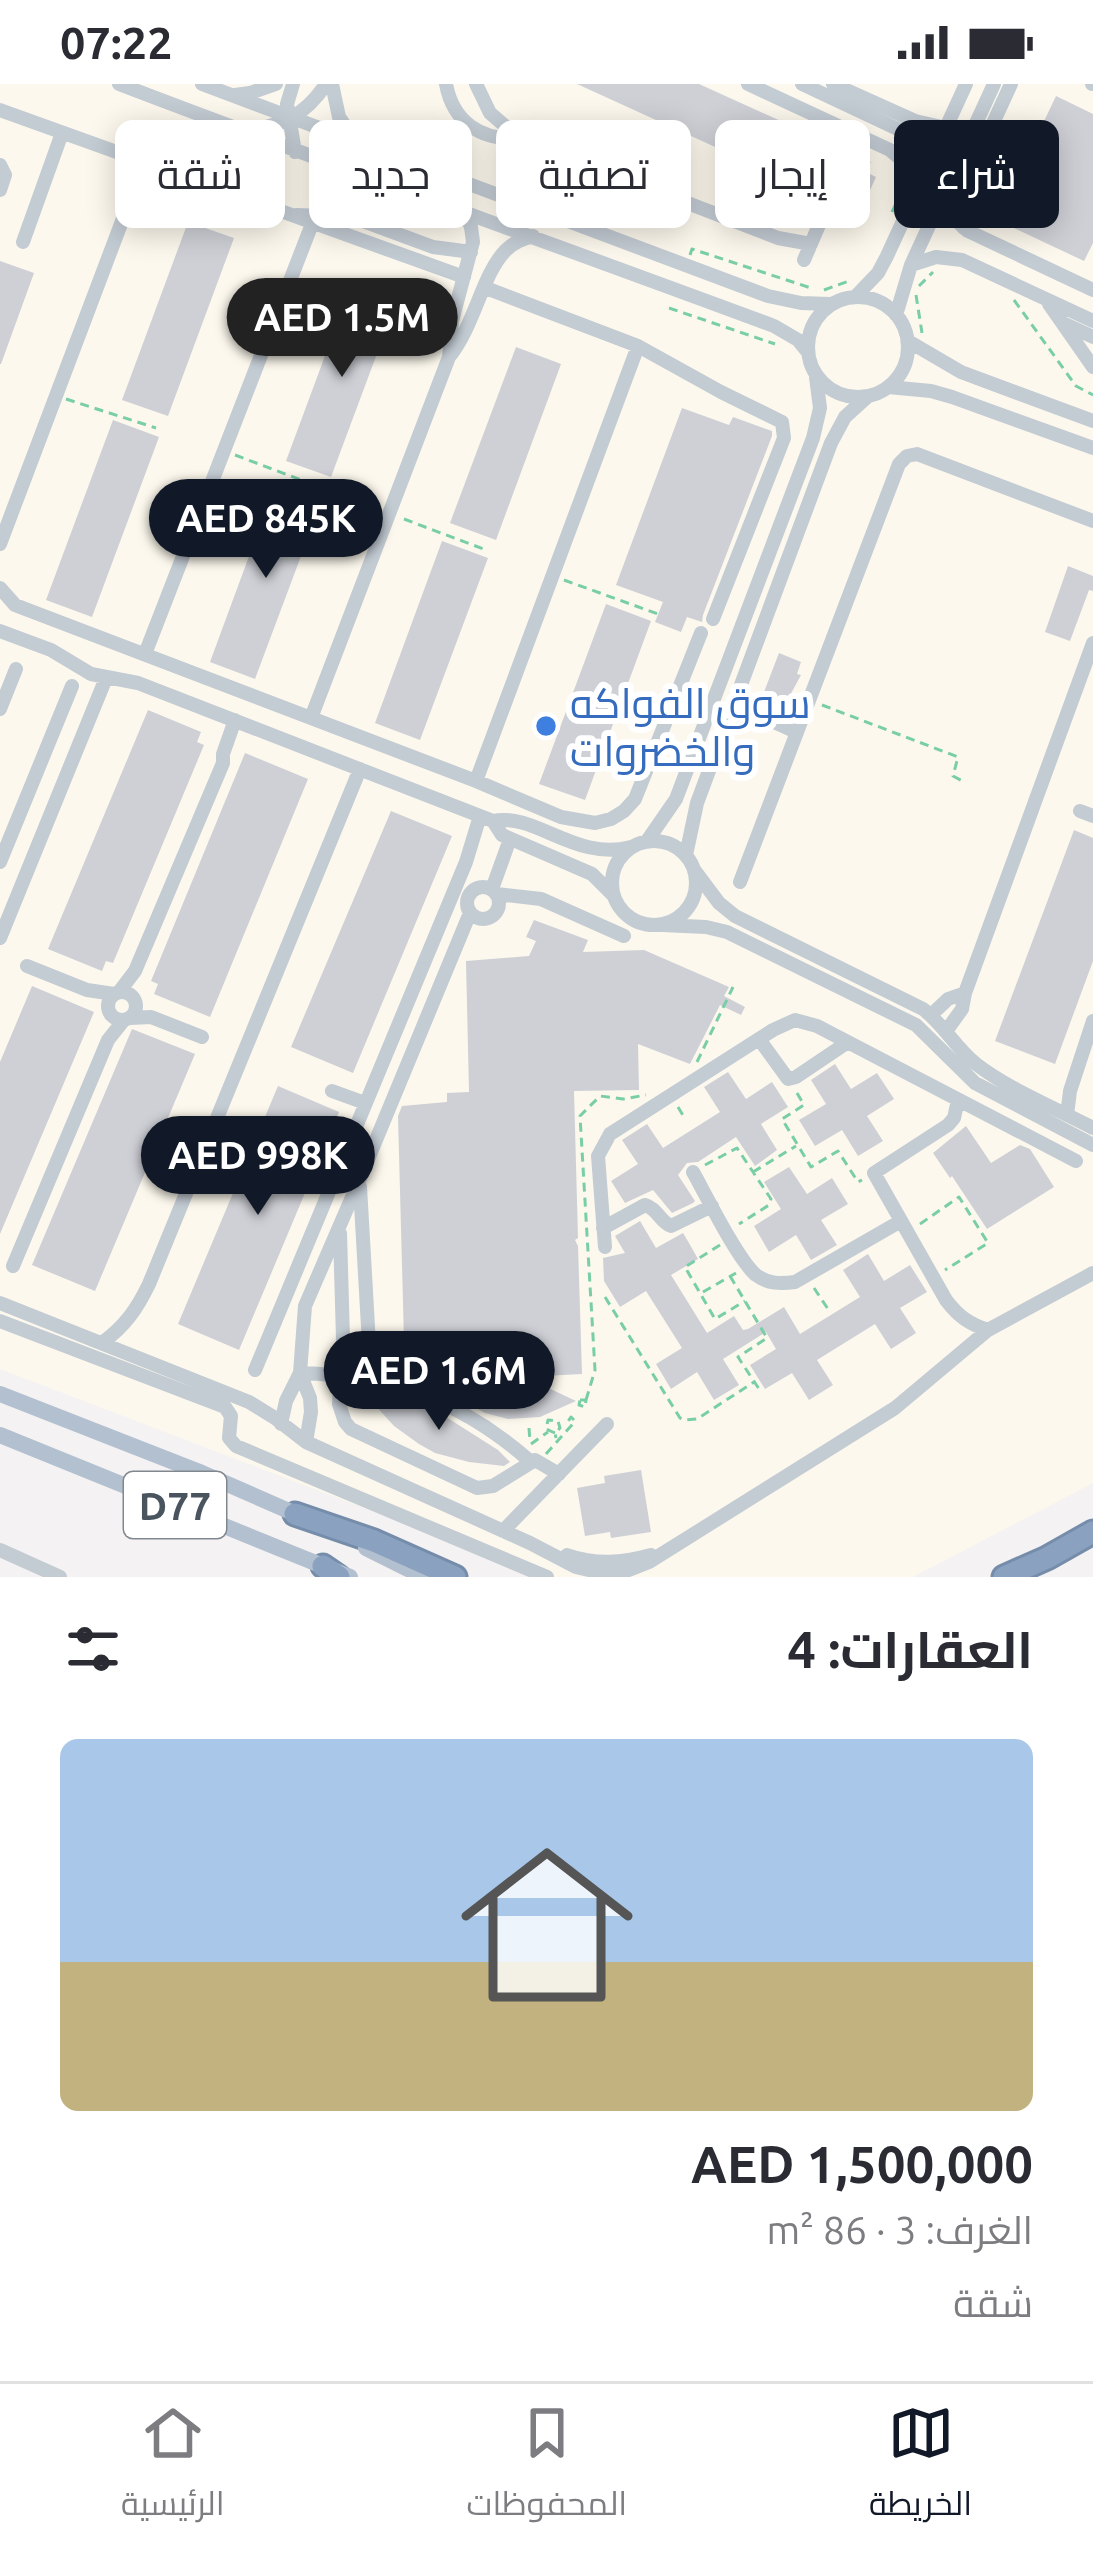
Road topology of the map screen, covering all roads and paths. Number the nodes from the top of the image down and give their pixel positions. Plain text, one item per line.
1 (119, 84) edge
2 (202, 84) edge
3 (276, 84) edge
4 (293, 84) edge
5 (329, 84) edge
6 (446, 84) edge
7 (476, 84) edge
8 (748, 84) edge
9 (802, 84) edge
10 (833, 84) edge
11 (966, 84) edge
12 (994, 84) edge
13 (1011, 84) edge
14 (232, 96) junction
15 (0, 110) edge
16 (290, 119) junction
17 (214, 120) edge
18 (285, 120) edge
19 (341, 120) edge
20 (498, 120) edge
21 (895, 120) edge
22 (899, 120) edge
23 (950, 120) edge
24 (309, 126) edge
25 (62, 133) junction
26 (496, 139) edge
27 (894, 145) edge
28 (285, 148) edge
29 (890, 150) junction
30 (115, 152) edge
31 (295, 152) junction
32 (894, 153) edge
33 (309, 157) edge
34 (0, 165) edge
35 (472, 184) edge
36 (0, 190) edge
37 (691, 204) edge
38 (894, 207) edge
39 (472, 214) edge
40 (287, 215) joint
41 (892, 218) dead end
42 (309, 223) edge
43 (119, 228) edge
44 (310, 228) edge
45 (323, 228) edge
46 (471, 228) edge
47 (818, 228) edge
48 (896, 228) edge
49 (533, 236) junction
50 (23, 242) dead end
51 (811, 244) junction
52 (692, 249) dead end
53 (471, 252) junction
54 (804, 260) dead end
55 (910, 265) junction
56 (935, 272) dead end
57 (464, 278) junction
58 (859, 279) dead end
59 (486, 288) junction
60 (1093, 290) edge
61 (802, 293) dead end
62 (1009, 296) dead end
63 (855, 297) junction
64 (826, 298) junction
65 (1046, 300) junction
66 (896, 315) junction
67 (665, 318) dead end
68 (1093, 321) edge
69 (1061, 322) junction
70 (1093, 337) edge
71 (908, 340) junction
72 (772, 343) dead end
73 (638, 346) junction
74 (807, 351) junction
75 (925, 353) junction
76 (449, 357) junction
77 (1093, 367) edge
78 (817, 377) junction
79 (888, 387) junction
80 (1093, 395) edge
81 (56, 396) junction
82 (867, 397) junction
83 (1093, 421) edge
84 (156, 428) dead end
85 (1093, 448) edge
86 (224, 451) junction
87 (389, 514) junction
88 (1093, 521) edge
89 (0, 544) edge
90 (486, 550) dead end
91 (553, 576) junction
92 (0, 588) edge
93 (658, 614) dead end
94 (713, 619) dead end
95 (0, 632) edge
96 (701, 633) dead end
97 (1093, 643) edge
98 (145, 654) junction
99 (16, 669) dead end
100 (106, 677) junction
101 (72, 686) dead end
102 (809, 700) junction
103 (0, 709) edge
104 (761, 716) dead end
105 (311, 718) junction
106 (240, 722) junction
107 (796, 732) junction
108 (360, 769) junction
109 (476, 781) junction
110 (966, 783) dead end
111 (487, 819) junction
112 (510, 839) junction
113 (647, 841) junction
114 (631, 847) junction
115 (686, 855) junction
116 (0, 862) edge
117 (695, 871) junction
118 (740, 883) dead end
119 (494, 891) junction
120 (613, 895) junction
121 (470, 913) junction
122 (662, 925) junction
123 (624, 936) dead end
124 (0, 938) edge
125 (28, 966) dead end
126 (733, 987) dead end
127 (965, 993) junction
128 (122, 1006) junction
129 (931, 1015) junction
130 (1093, 1021) edge
131 (947, 1030) junction
132 (202, 1037) dead end
133 (759, 1039) junction
134 (848, 1042) junction
135 (1078, 1061) junction
136 (694, 1068) dead end
137 (788, 1079) junction
138 (332, 1091) dead end
139 (653, 1094) dead end
140 (958, 1100) junction
141 (365, 1103) junction
142 (1048, 1105) junction
143 (1067, 1115) junction
144 (1093, 1129) edge
145 (797, 1145) junction
146 (1093, 1145) edge
147 (1076, 1161) dead end
148 (693, 1172) joint
149 (754, 1172) junction
150 (874, 1173) junction
151 (359, 1181) junction
152 (712, 1206) junction
153 (340, 1226) junction
154 (904, 1226) junction
155 (603, 1228) junction
156 (729, 1235) junction
157 (604, 1247) dead end
158 (14, 1266) dead end
159 (748, 1266) junction
160 (1093, 1273) edge
161 (730, 1276) junction
162 (807, 1276) junction
163 (933, 1277) junction
164 (700, 1294) junction
165 (605, 1298) dead end
166 (745, 1300) junction
167 (0, 1303) edge
168 (828, 1309) dead end
169 (0, 1321) edge
170 (988, 1330) junction
171 (102, 1343) junction
172 (255, 1370) dead end
173 (300, 1373) junction
174 (341, 1375) junction
175 (371, 1379) junction
176 (754, 1382) junction
177 (761, 1392) dead end
178 (0, 1394) edge
179 (586, 1400) dead end
180 (281, 1424) junction
181 (608, 1424) dead end
182 (560, 1425) junction
183 (551, 1433) junction
184 (0, 1435) edge
185 (306, 1442) junction
186 (557, 1442) junction
187 (530, 1445) dead end
188 (536, 1461) junction
189 (559, 1474) junction
190 (295, 1514) junction
191 (503, 1531) junction
192 (1093, 1532) edge
193 (0, 1550) edge
194 (331, 1572) edge
195 (60, 1577) edge
196 (350, 1577) edge
197 (424, 1577) edge
198 (454, 1577) edge
199 (547, 1577) edge
200 (1004, 1577) edge

1 - 17 street
2 - 14 street
3 - 14 street
4 - 16 street
5 - 16 street
5 - 19 street
6 - 26 street
7 - 20 street
8 - 29 street
9 - 21 street
10 - 22 street
11 - 23 street
12 - 55 street
13 - 60 street
14 - 16 street
15 - 25 street
16 - 18 street
16 - 24 street
16 - 31 street
25 - 30 street
25 - 50 street
27 - 29 street
28 - 31 street
29 - 32 street
31 - 33 street
34 - 36 street
35 - 64 street
37 - 51 street
38 - 41 path
39 - 49 street
40 - 42 street
40 - 53 street
43 - 81 street
44 - 86 street
45 - 57 street
46 - 53 street
47 - 51 street
48 - 63 street
49 - 59 street
49 - 74 street
51 - 54 street
52 - 64 path
53 - 57 street
55 - 65 street
55 - 66 street
56 - 75 path
57 - 76 street
58 - 64 path
59 - 73 street
59 - 76 street
61 - 64 path
62 - 80 path
63 - 64 street
63 - 66 street
64 - 74 street
65 - 68 street
65 - 69 street
66 - 71 street
67 - 72 path
69 - 70 street
69 - 77 street
71 - 75 street
71 - 79 street
73 - 91 street
73 - 94 street
74 - 78 street
75 - 83 street
76 - 87 street
78 - 82 street
78 - 113 street
79 - 82 street
79 - 85 street
81 - 84 path
81 - 89 street
82 - 115 street
86 - 87 path
86 - 98 street
87 - 90 path
87 - 105 street
88 - 102 street
91 - 93 path
91 - 109 street
92 - 98 street
95 - 100 street
96 - 109 street
97 - 127 street
98 - 105 street
99 - 103 street
100 - 106 street
100 - 124 street
101 - 116 street
102 - 107 street
102 - 110 path
104 - 107 street
105 - 109 street
106 - 108 street
106 - 128 street
107 - 118 street
108 - 111 street
108 - 171 street
111 - 112 street
111 - 114 street
111 - 141 street
112 - 119 street
112 - 120 street
113 - 114 street
113 - 115 street
114 - 120 street
115 - 117 street
117 - 122 street
117 - 129 street
119 - 121 street
119 - 121 street
119 - 123 street
120 - 122 street
121 - 151 street
122 - 146 street
125 - 128 street
126 - 136 path
127 - 129 street
127 - 131 street
128 - 132 street
128 - 158 street
129 - 131 street
130 - 135 street
131 - 142 street
133 - 134 street
133 - 137 street
133 - 155 street
134 - 137 street
134 - 140 street
135 - 142 street
135 - 143 street
137 - 145 path
138 - 141 street
139 - 179 path
140 - 147 street
140 - 150 street
141 - 172 street
142 - 143 street
143 - 144 street
145 - 149 path
145 - 150 path
148 - 149 path
148 - 152 street
149 - 156 path
150 - 154 street
151 - 153 street
151 - 175 street
152 - 155 street
152 - 156 street
153 - 173 street
153 - 174 street
154 - 162 street
154 - 163 street
154 - 163 path
155 - 157 street
156 - 159 street
156 - 164 path
159 - 161 path
159 - 162 street
160 - 170 street
161 - 164 path
161 - 166 path
162 - 168 path
163 - 170 street
164 - 166 path
165 - 176 path
166 - 176 path
167 - 171 street
169 - 199 street
170 - 191 street
171 - 180 street
173 - 174 street
173 - 180 street
173 - 185 street
174 - 175 street
174 - 188 street
175 - 188 street
176 - 177 path
178 - 190 main road, D77
180 - 185 street
181 - 189 street
182 - 183 path
182 - 183 path
182 - 186 path
183 - 186 path
183 - 187 path
184 - 194 main road, D77
185 - 191 street
186 - 188 path
188 - 189 street
189 - 191 street
190 - 197 main road, D77
190 - 198 highway
192 - 200 highway
193 - 195 street
194 - 196 main road, D77

